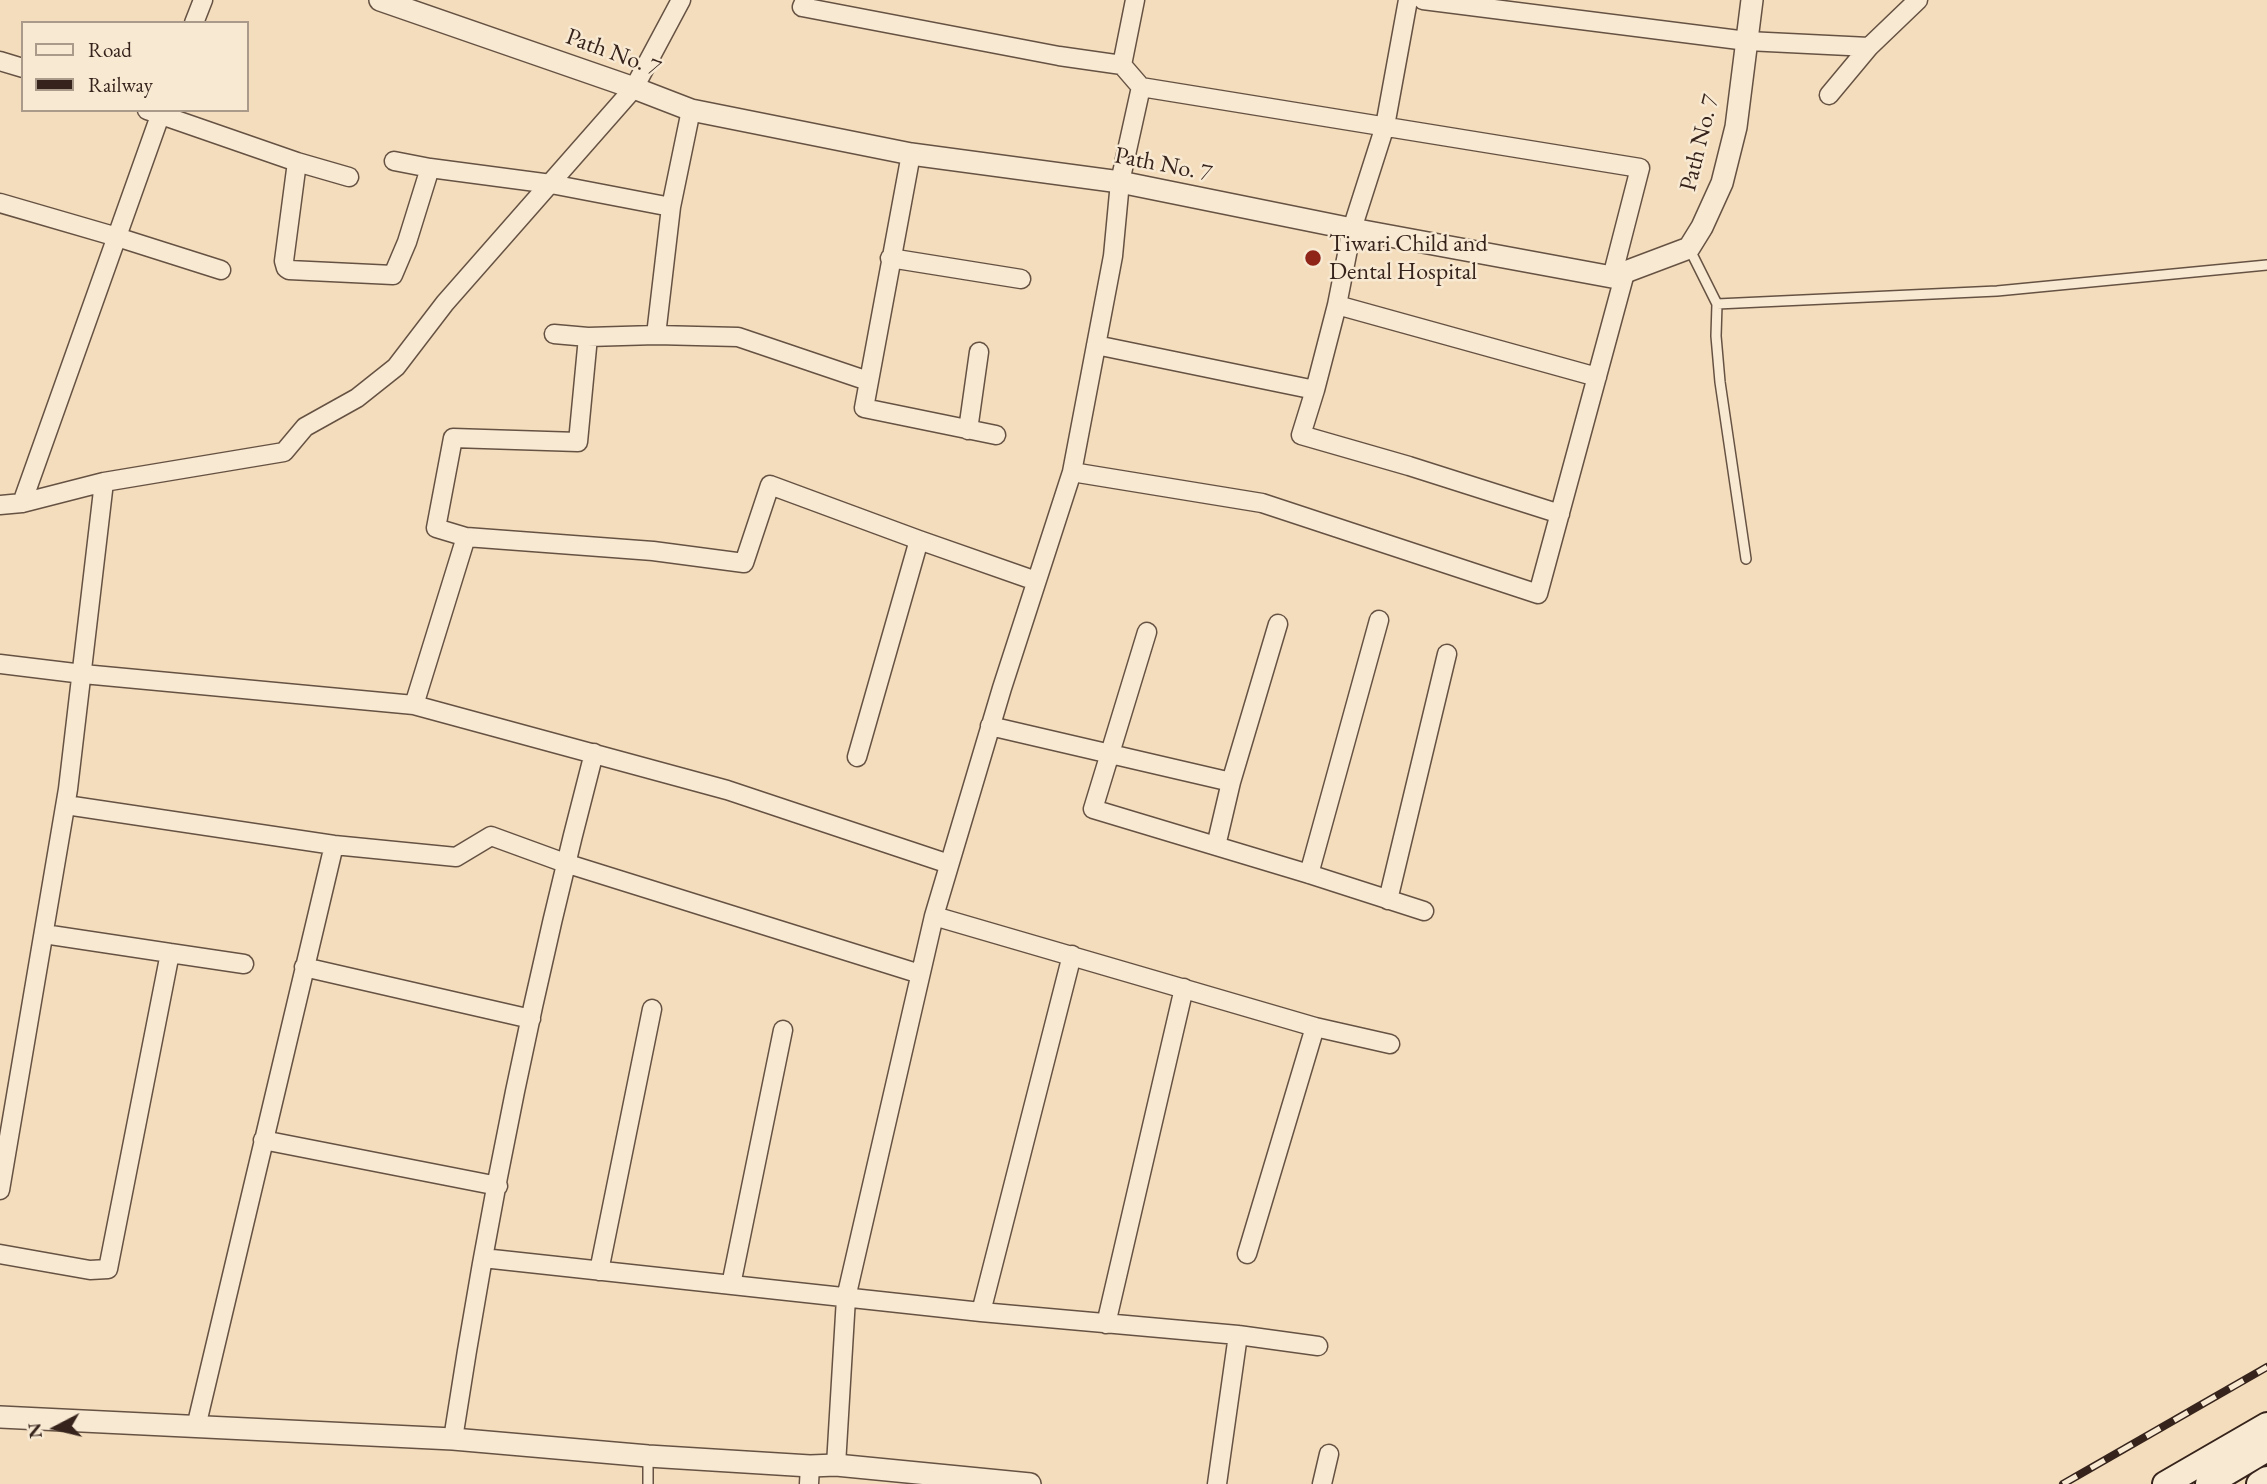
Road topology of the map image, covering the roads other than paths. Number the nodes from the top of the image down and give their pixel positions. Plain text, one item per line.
1 (203, 0) edge
2 (380, 0) edge
3 (681, 0) edge
4 (805, 0) edge
5 (1135, 0) edge
6 (1408, 0) edge
7 (1423, 0) edge
8 (1752, 0) edge
9 (1918, 0) edge
10 (195, 21) edge
11 (1747, 41) junction
12 (1869, 47) junction
13 (0, 61) edge
14 (1122, 65) junction
15 (21, 67) edge
16 (1141, 87) junction
17 (634, 88) junction
18 (1829, 95) dead end
19 (691, 110) junction
20 (157, 112) edge
21 (1385, 126) junction
22 (911, 154) junction
23 (394, 161) dead end
24 (297, 162) junction
25 (430, 168) junction
26 (349, 177) dead end
27 (1119, 182) junction
28 (551, 184) junction
29 (0, 203) edge
30 (671, 207) junction
31 (1352, 229) junction
32 (117, 237) junction
33 (1689, 248) junction
34 (890, 258) junction
35 (2267, 265) edge
36 (221, 270) dead end
37 (1618, 275) junction
38 (1021, 279) dead end
39 (1717, 304) junction
40 (1337, 306) junction
41 (554, 334) dead end
42 (656, 335) junction
43 (588, 337) junction
44 (1096, 345) junction
45 (979, 352) dead end
46 (1597, 377) junction
47 (868, 381) junction
48 (1315, 390) junction
49 (968, 430) junction
50 (996, 435) dead end
51 (1072, 472) junction
52 (104, 482) junction
53 (22, 503) junction
54 (0, 505) edge
55 (1560, 514) junction
56 (466, 537) junction
57 (919, 540) junction
58 (1746, 559) dead end
59 (1036, 581) junction
60 (1379, 620) dead end
61 (1278, 624) dead end
62 (1147, 632) dead end
63 (1447, 654) dead end
64 (0, 664) edge
65 (83, 674) junction
66 (414, 705) junction
67 (990, 726) junction
68 (594, 753) junction
69 (1111, 753) junction
70 (857, 757) dead end
71 (1231, 782) junction
72 (66, 805) junction
73 (334, 845) junction
74 (1216, 846) junction
75 (565, 863) junction
76 (949, 864) junction
77 (1309, 874) junction
78 (1388, 900) junction
79 (1423, 911) dead end
80 (934, 916) junction
81 (44, 934) junction
82 (170, 953) junction
83 (1072, 955) junction
84 (244, 964) dead end
85 (304, 967) junction
86 (920, 974) junction
87 (1184, 988) junction
88 (652, 1009) dead end
89 (531, 1019) junction
90 (1315, 1027) junction
91 (783, 1030) dead end
92 (1390, 1044) dead end
93 (7, 1103) edge
94 (262, 1139) junction
95 (498, 1186) junction
96 (0, 1190) edge
97 (0, 1254) edge
98 (1247, 1254) dead end
99 (483, 1258) junction
100 (599, 1271) junction
101 (731, 1285) junction
102 (846, 1298) junction
103 (981, 1312) junction
104 (1106, 1324) junction
105 (1238, 1335) junction
106 (1318, 1346) dead end
107 (0, 1417) edge
108 (2267, 1425) edge
109 (196, 1427) junction
110 (453, 1439) junction
111 (2267, 1449) edge
112 (1329, 1454) dead end
113 (648, 1456) junction
114 (835, 1465) junction
115 (809, 1475) edge
116 (2267, 1479) edge
117 (648, 1484) edge
118 (1030, 1484) edge
119 (1217, 1484) edge
120 (1322, 1484) edge
121 (2165, 1484) edge
122 (2208, 1484) edge
123 (2259, 1484) edge

1 - 10 street
2 - 17 street, Path No. 7
3 - 17 street
4 - 14 street
5 - 14 street
6 - 21 street
7 - 11 street
8 - 11 street, Path No. 7
9 - 12 street
11 - 12 street
11 - 33 street, Path No. 7
12 - 18 street
13 - 15 street
14 - 16 street
16 - 21 street
16 - 27 street
17 - 19 street, Path No. 7
17 - 28 street
19 - 22 street, Path No. 7
19 - 30 street
20 - 24 street
20 - 32 street
21 - 31 street
21 - 37 street
22 - 27 street, Path No. 7
22 - 34 street
23 - 25 street
24 - 25 street
24 - 26 street
25 - 28 street
27 - 31 street, Path No. 7
27 - 44 street
28 - 30 street
28 - 52 street
29 - 32 street
30 - 42 street
31 - 37 street, Path No. 7
31 - 40 street
32 - 36 street
32 - 53 street
33 - 37 street
33 - 39 lane
34 - 38 street
34 - 47 street
35 - 39 lane
37 - 46 street
39 - 58 lane
40 - 46 street
40 - 48 street
41 - 43 street
42 - 43 street
42 - 47 street
43 - 56 street
44 - 48 street
44 - 51 street
45 - 49 street
46 - 55 street
47 - 49 street
48 - 55 street
49 - 50 street
51 - 55 street
51 - 59 street
52 - 53 street
52 - 65 street
53 - 54 street
56 - 57 street
56 - 66 street
57 - 59 street
57 - 70 street
59 - 67 street
60 - 77 street
61 - 71 street
62 - 69 street
63 - 78 street
64 - 65 street
65 - 66 street
65 - 72 street
66 - 68 street
67 - 69 street
67 - 76 street
68 - 75 street
68 - 76 street
69 - 71 street
69 - 74 street
71 - 74 street
72 - 73 street
72 - 81 street
73 - 75 street
73 - 85 street
74 - 77 street
75 - 86 street
75 - 89 street
76 - 80 street
77 - 78 street
78 - 79 street
80 - 83 street
80 - 86 street
81 - 82 street
81 - 93 street
82 - 84 street
82 - 97 street
83 - 87 street
83 - 103 street
85 - 89 street
85 - 94 street
86 - 102 street
87 - 90 street
87 - 104 street
88 - 100 street
89 - 95 street
90 - 92 street
90 - 98 street
91 - 101 street
93 - 96 street
94 - 95 street
94 - 109 street
95 - 99 street
99 - 100 street
99 - 110 street
100 - 101 street
101 - 102 street
102 - 103 street
102 - 114 street
103 - 104 street
104 - 105 street
105 - 106 street
105 - 119 street
107 - 109 street
108 - 121 main road
109 - 110 street
110 - 113 street
111 - 122 main road
112 - 120 street
113 - 115 street
113 - 117 lane
114 - 115 street
114 - 118 street
116 - 123 main road

